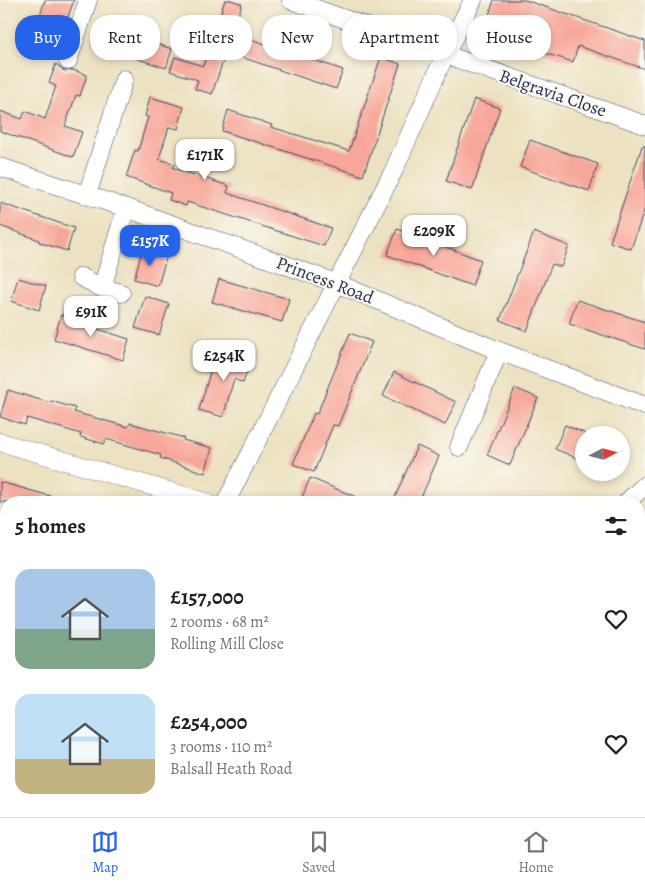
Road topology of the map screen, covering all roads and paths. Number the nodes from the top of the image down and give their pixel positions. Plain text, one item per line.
1 (88, 0) edge
2 (291, 0) edge
3 (473, 0) edge
4 (342, 18) edge
5 (457, 31) edge
6 (457, 59) edge
7 (443, 60) edge
8 (68, 61) dead end
9 (124, 79) dead end
10 (645, 125) edge
11 (0, 168) edge
12 (87, 195) junction
13 (126, 208) junction
14 (81, 277) dead end
15 (336, 283) junction
16 (102, 288) junction
17 (121, 293) dead end
18 (499, 352) junction
19 (645, 406) edge
20 (0, 442) edge
21 (459, 448) dead end
22 (645, 485) edge
23 (185, 496) edge
24 (229, 496) edge
25 (633, 496) edge

1 - 8 street
2 - 4 street, Belgravia Close
3 - 5 street
6 - 10 street, Belgravia Close
7 - 15 street
9 - 12 street
11 - 12 street, Princess Road
12 - 13 street, Princess Road
13 - 15 street, Princess Road
13 - 16 street
14 - 16 street
15 - 18 street, Princess Road
15 - 24 street
16 - 17 street
18 - 19 street, Princess Road
18 - 21 street
20 - 23 street
22 - 25 street

